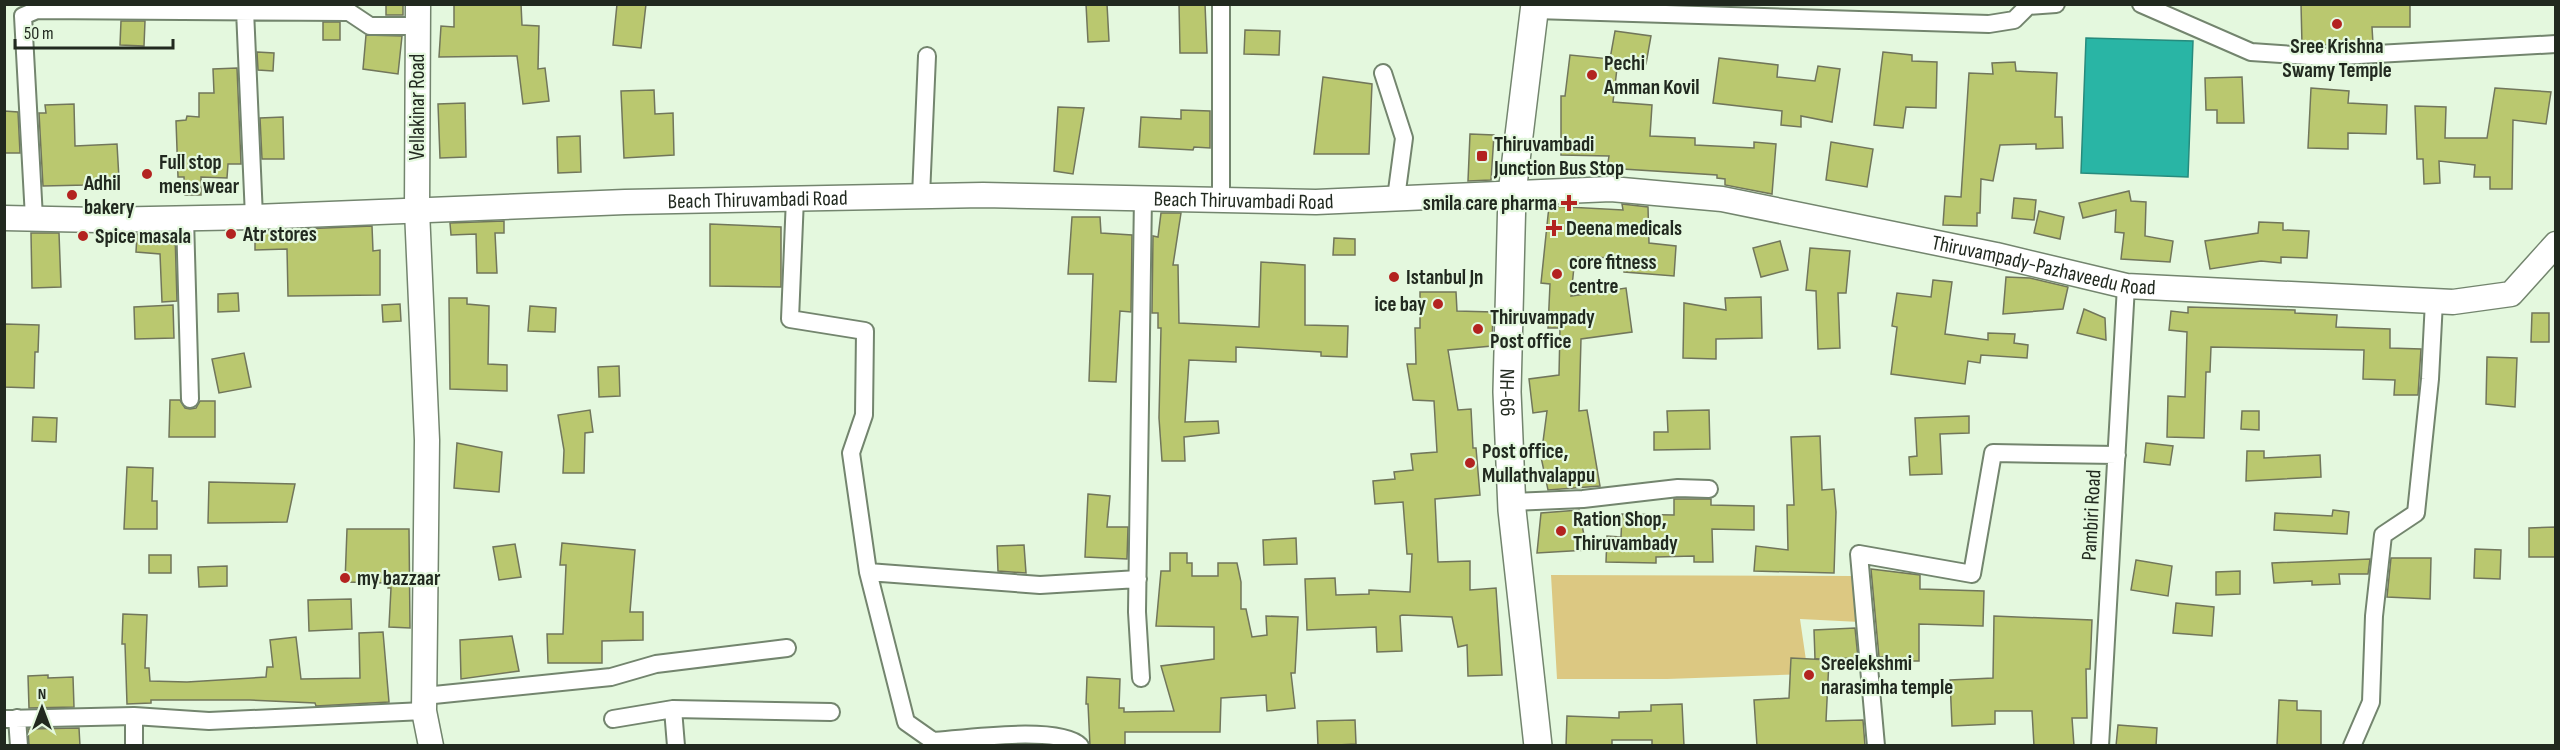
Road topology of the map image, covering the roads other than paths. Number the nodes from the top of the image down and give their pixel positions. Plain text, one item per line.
1 (1221, 4) edge
2 (2056, 4) edge
3 (2141, 4) edge
4 (2028, 5) edge
5 (1535, 7) edge
6 (245, 10) junction
7 (418, 15) edge
8 (2556, 44) edge
9 (927, 56) dead end
10 (1383, 73) dead end
11 (1512, 193) junction
12 (921, 196) junction
13 (1143, 196) junction
14 (795, 198) junction
15 (1221, 198) junction
16 (1396, 198) junction
17 (417, 210) junction
18 (254, 217) junction
19 (4, 218) edge
20 (34, 218) junction
21 (185, 218) junction
22 (2556, 244) edge
23 (2126, 286) junction
24 (2434, 301) junction
25 (190, 399) dead end
26 (2117, 455) junction
27 (1709, 489) dead end
28 (1512, 502) junction
29 (868, 572) junction
30 (1138, 579) junction
31 (787, 648) dead end
32 (1141, 678) dead end
33 (424, 704) junction
34 (673, 710) junction
35 (831, 712) dead end
36 (134, 717) junction
37 (11, 718) edge
38 (613, 719) dead end
39 (1037, 732) edge
40 (932, 743) edge
41 (19, 746) edge
42 (134, 746) edge
43 (431, 746) edge
44 (676, 746) edge
45 (1080, 746) edge
46 (1538, 746) edge
47 (1876, 746) edge
48 (2100, 746) edge
49 (2352, 746) edge

1 - 15 street
2 - 4 street
3 - 8 street
4 - 5 street
5 - 11 main road, NH-66
6 - 7 street
6 - 18 street
6 - 20 street
7 - 17 main road, Vellakinar Road
9 - 12 street
10 - 16 street
11 - 16 main road, Beach Thiruvambadi Road
11 - 23 main road, Thiruvampady-Pazhaveedu Road
11 - 28 main road, NH-66
12 - 13 main road, Beach Thiruvambadi Road
12 - 14 main road, Beach Thiruvambadi Road
13 - 15 main road, Beach Thiruvambadi Road
13 - 30 street
14 - 17 main road, Beach Thiruvambadi Road
14 - 29 street
15 - 16 main road, Beach Thiruvambadi Road
17 - 18 main road, Beach Thiruvambadi Road
17 - 33 main road, Vellakinar Road
18 - 21 main road, Beach Thiruvambadi Road
19 - 20 main road, Beach Thiruvambadi Road
20 - 21 main road, Beach Thiruvambadi Road
21 - 25 street
22 - 24 main road, Thiruvampady-Pazhaveedu Road
23 - 24 main road, Thiruvampady-Pazhaveedu Road
23 - 26 street, Pambiri Road
24 - 49 street
26 - 47 street
26 - 48 street, Pambiri Road
27 - 28 street
28 - 46 main road, NH-66
29 - 30 street
29 - 40 street
30 - 32 street
31 - 33 street
33 - 36 street
33 - 43 main road, Vellakinar Road
34 - 35 street
34 - 38 street
34 - 44 street
36 - 37 street
36 - 42 street
37 - 41 street
39 - 40 street
39 - 45 street

